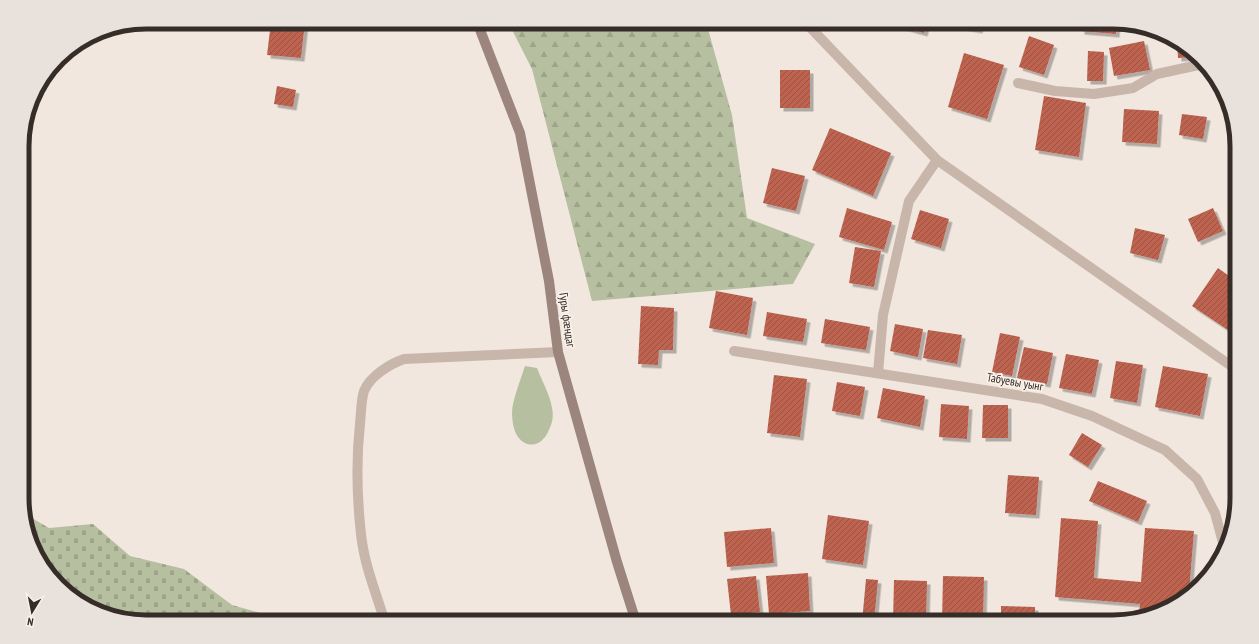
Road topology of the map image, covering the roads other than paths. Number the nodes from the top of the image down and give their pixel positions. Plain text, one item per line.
1 (480, 29) edge
2 (812, 29) edge
3 (1197, 65) edge
4 (1018, 83) dead end
5 (937, 160) junction
6 (734, 351) dead end
7 (558, 352) junction
8 (1230, 365) edge
9 (878, 373) junction
10 (1222, 540) edge
11 (383, 615) edge
12 (634, 615) edge

1 - 7 main road, Гуры фӕндаг
2 - 5 street
3 - 4 street
5 - 8 street
5 - 9 street
6 - 9 street, Табуевы уынг
7 - 11 street
7 - 12 main road, Гуры фӕндаг
9 - 10 street, Табуевы уынг

